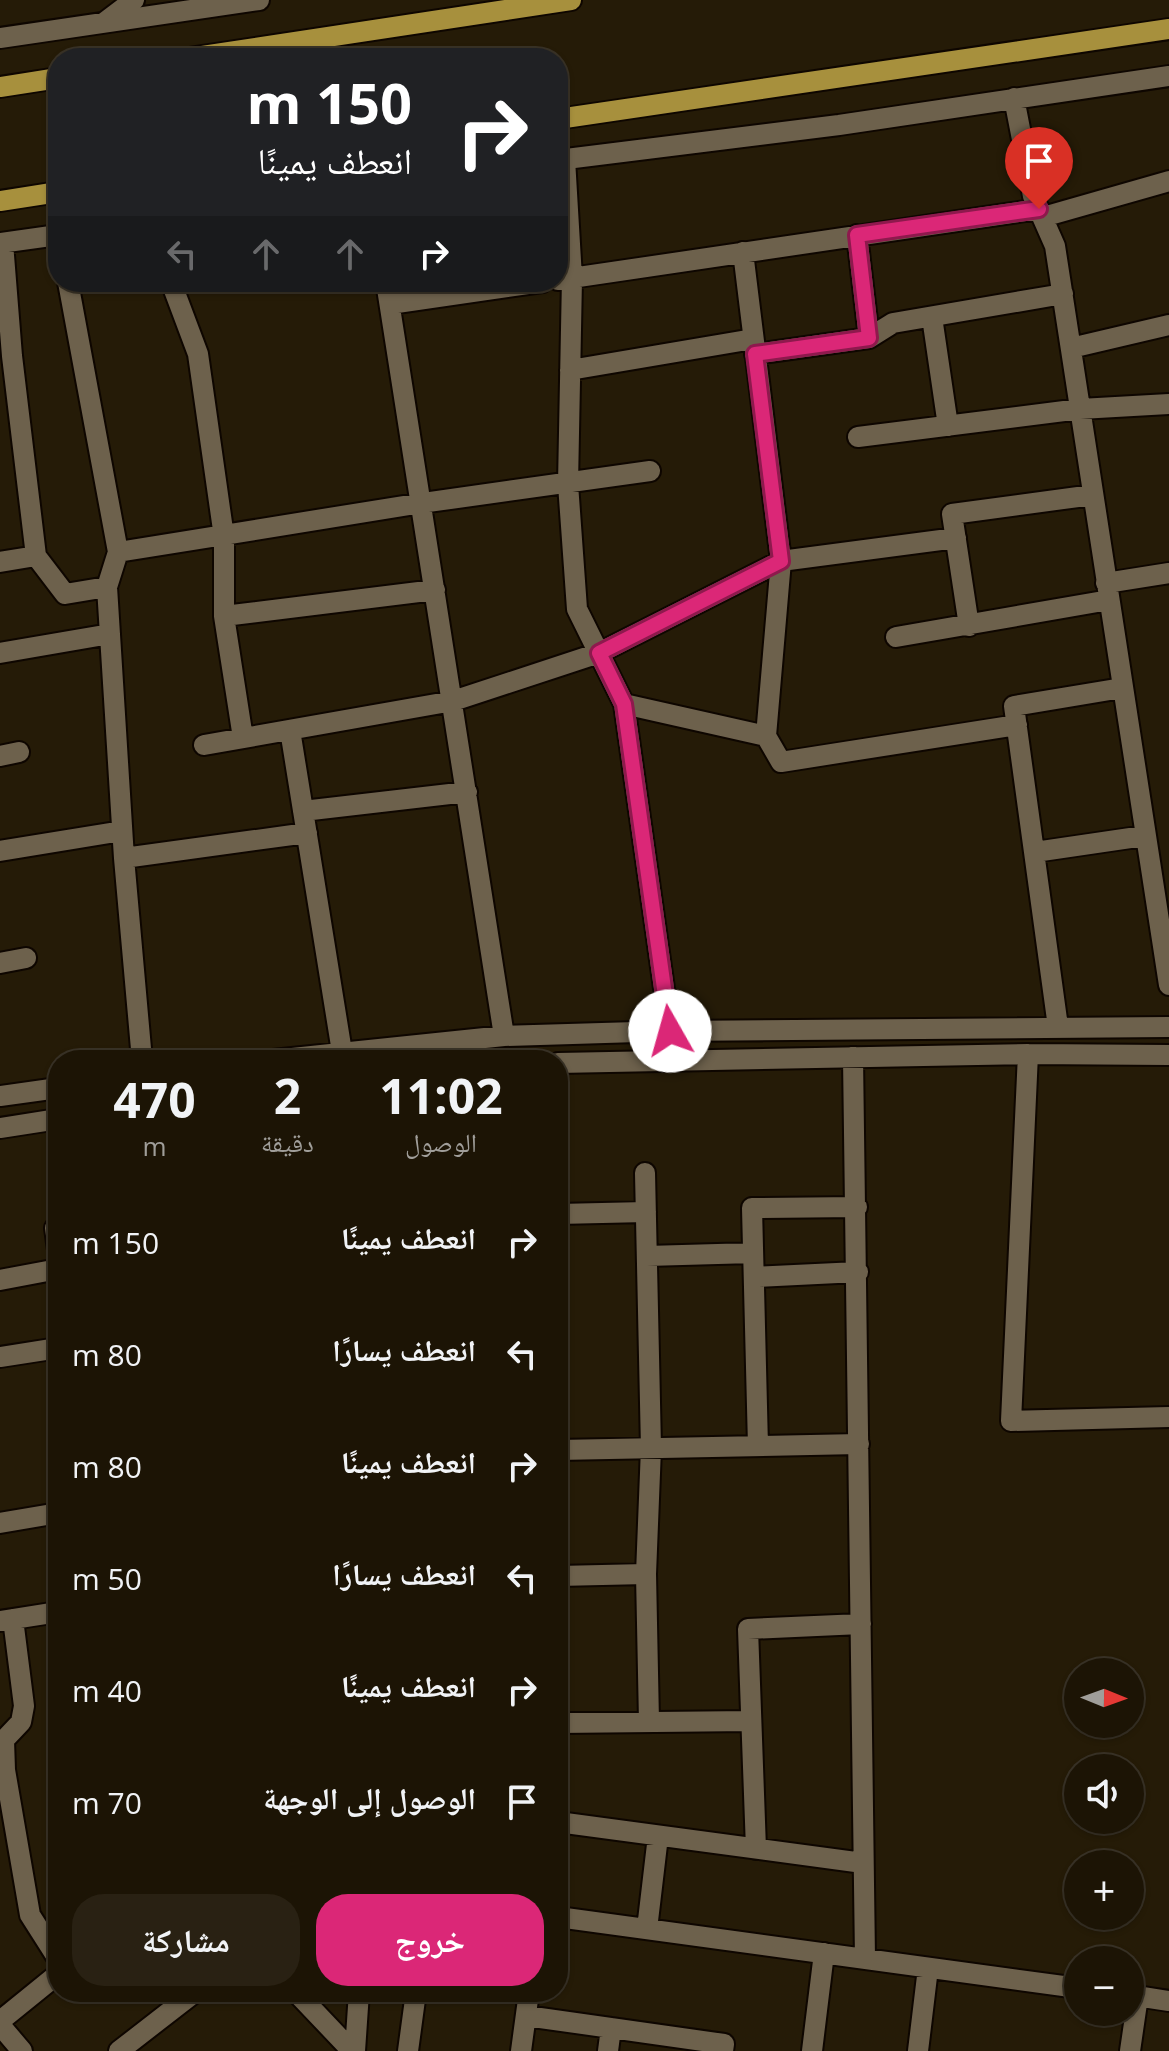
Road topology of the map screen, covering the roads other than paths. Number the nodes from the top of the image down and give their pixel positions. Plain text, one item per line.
1 (134, 0) edge
2 (259, 0) edge
3 (571, 0) edge
4 (103, 23) junction
5 (1169, 29) edge
6 (0, 38) edge
7 (255, 48) edge
8 (1169, 76) edge
9 (48, 80) edge
10 (0, 87) edge
11 (1014, 98) junction
12 (568, 118) edge
13 (568, 159) edge
14 (1169, 181) edge
15 (48, 194) edge
16 (0, 201) edge
17 (1041, 213) junction
18 (857, 235) junction
19 (48, 236) edge
20 (2, 243) edge
21 (743, 252) junction
22 (568, 279) edge
23 (70, 292) edge
24 (175, 292) edge
25 (388, 292) edge
26 (473, 292) edge
27 (566, 292) edge
28 (1063, 294) junction
29 (390, 304) junction
30 (932, 317) junction
31 (1169, 325) edge
32 (869, 338) junction
33 (754, 347) junction
34 (1071, 348) junction
35 (6, 357) edge
36 (570, 370) junction
37 (1169, 404) edge
38 (1080, 409) junction
39 (948, 426) junction
40 (858, 437) dead end
41 (650, 471) dead end
42 (568, 484) junction
43 (1093, 495) junction
44 (422, 503) junction
45 (224, 537) junction
46 (956, 538) junction
47 (118, 552) junction
48 (36, 556) junction
49 (781, 561) junction
50 (0, 562) edge
51 (1169, 573) edge
52 (107, 587) junction
53 (435, 590) junction
54 (1108, 592) junction
55 (224, 616) junction
56 (969, 626) junction
57 (110, 634) junction
58 (896, 637) dead end
59 (0, 653) edge
60 (599, 653) junction
61 (1122, 688) junction
62 (453, 701) junction
63 (624, 704) junction
64 (1017, 725) junction
65 (290, 730) junction
66 (766, 736) junction
67 (243, 738) junction
68 (204, 745) dead end
69 (467, 792) junction
70 (303, 811) junction
71 (122, 831) junction
72 (307, 833) junction
73 (1144, 836) junction
74 (0, 851) edge
75 (1035, 852) junction
76 (124, 858) junction
77 (26, 958) dead end
78 (0, 963) edge
79 (1169, 985) edge
80 (1058, 1027) junction
81 (1169, 1027) edge
82 (670, 1031) junction
83 (504, 1036) junction
84 (141, 1050) edge
85 (342, 1050) edge
86 (362, 1050) edge
87 (1028, 1054) junction
88 (1169, 1055) edge
89 (853, 1057) junction
90 (568, 1063) edge
91 (48, 1089) edge
92 (0, 1096) edge
93 (48, 1121) edge
94 (0, 1128) edge
95 (645, 1173) dead end
96 (857, 1207) junction
97 (646, 1212) junction
98 (568, 1214) edge
99 (753, 1253) junction
100 (647, 1256) junction
101 (48, 1271) edge
102 (858, 1272) junction
103 (754, 1277) junction
104 (0, 1280) edge
105 (48, 1350) edge
106 (0, 1357) edge
107 (1169, 1417) edge
108 (859, 1444) junction
109 (758, 1446) junction
110 (651, 1448) junction
111 (568, 1450) edge
112 (48, 1515) edge
113 (0, 1523) edge
114 (646, 1574) junction
115 (568, 1576) edge
116 (48, 1614) edge
117 (6, 1620) edge
118 (861, 1624) junction
119 (751, 1721) junction
120 (649, 1722) junction
121 (568, 1723) edge
122 (568, 1823) edge
123 (658, 1836) junction
124 (756, 1849) junction
125 (863, 1863) junction
126 (568, 1918) edge
127 (647, 1929) junction
128 (48, 1943) edge
129 (824, 1953) junction
130 (865, 1959) junction
131 (928, 1968) junction
132 (48, 1982) edge
133 (1064, 1986) edge
134 (1144, 1997) edge
135 (1169, 2001) edge
136 (182, 2002) edge
137 (306, 2002) edge
138 (358, 2002) edge
139 (415, 2002) edge
140 (528, 2002) edge
141 (526, 2016) junction
142 (0, 2023) edge
143 (1132, 2026) edge
144 (611, 2028) junction
145 (22, 2051) edge
146 (119, 2051) edge
147 (353, 2051) edge
148 (408, 2051) edge
149 (521, 2051) edge
150 (608, 2051) edge
151 (723, 2051) edge
152 (812, 2051) edge
153 (918, 2051) edge
154 (1130, 2051) edge

1 - 4 street
2 - 4 street
3 - 7 main road
4 - 6 street
5 - 12 main road
8 - 11 street
9 - 10 main road
11 - 13 street
11 - 17 street
14 - 17 street
15 - 16 main road
17 - 18 street
17 - 28 street
18 - 21 street
18 - 32 street
19 - 20 street
20 - 35 street
21 - 22 street
21 - 33 street
23 - 47 street
24 - 45 street
25 - 29 street
26 - 29 street
27 - 36 street
28 - 30 street
28 - 34 street
29 - 44 street
30 - 32 street
30 - 39 street
31 - 34 street
32 - 33 street
33 - 36 street
33 - 49 street
34 - 38 street
35 - 48 street
36 - 42 street
37 - 38 street
38 - 39 street
38 - 43 street
39 - 40 street
41 - 42 street
42 - 44 street
42 - 60 street
43 - 46 street
43 - 54 street
44 - 45 street
44 - 53 street
45 - 47 street
45 - 55 street
46 - 49 street
46 - 56 street
47 - 52 street
48 - 50 street
48 - 52 street
49 - 60 street
49 - 66 street
51 - 54 street
52 - 57 street
53 - 55 street
53 - 62 street
54 - 56 street
54 - 61 street
55 - 67 street
56 - 58 street
57 - 59 street
57 - 71 street
60 - 62 street
60 - 63 street
61 - 64 street
61 - 73 street
62 - 65 street
62 - 69 street
63 - 66 street
63 - 82 street
64 - 66 street
64 - 75 street
65 - 67 street
65 - 70 street
67 - 68 street
69 - 70 street
69 - 83 street
70 - 72 street
71 - 74 street
71 - 76 street
72 - 76 street
72 - 85 street
73 - 75 street
73 - 79 street
75 - 80 street
76 - 84 street
77 - 78 street
80 - 81 street
80 - 82 street
82 - 83 street
83 - 86 street
87 - 88 street
87 - 89 street
87 - 107 street
89 - 90 street
89 - 96 street
91 - 92 street
93 - 94 street
95 - 97 street
96 - 99 street
96 - 102 street
97 - 98 street
97 - 100 street
99 - 100 street
99 - 103 street
100 - 110 street
101 - 104 street
102 - 103 street
102 - 108 street
103 - 109 street
105 - 106 street
108 - 109 street
108 - 118 street
109 - 110 street
110 - 111 street
110 - 114 street
112 - 113 street
114 - 115 street
114 - 120 street
116 - 117 street
117 - 128 street
118 - 119 street
118 - 125 street
119 - 120 street
119 - 124 street
120 - 121 street
122 - 123 street
123 - 124 street
123 - 127 street
124 - 125 street
125 - 130 street
126 - 127 street
127 - 129 street
129 - 130 street
129 - 152 street
130 - 131 street
131 - 133 street
131 - 153 street
132 - 142 street
134 - 135 street
136 - 146 street
137 - 147 street
138 - 147 street
139 - 148 street
140 - 141 street
141 - 144 street
141 - 149 street
142 - 145 street
143 - 154 street
144 - 150 street
144 - 151 street

